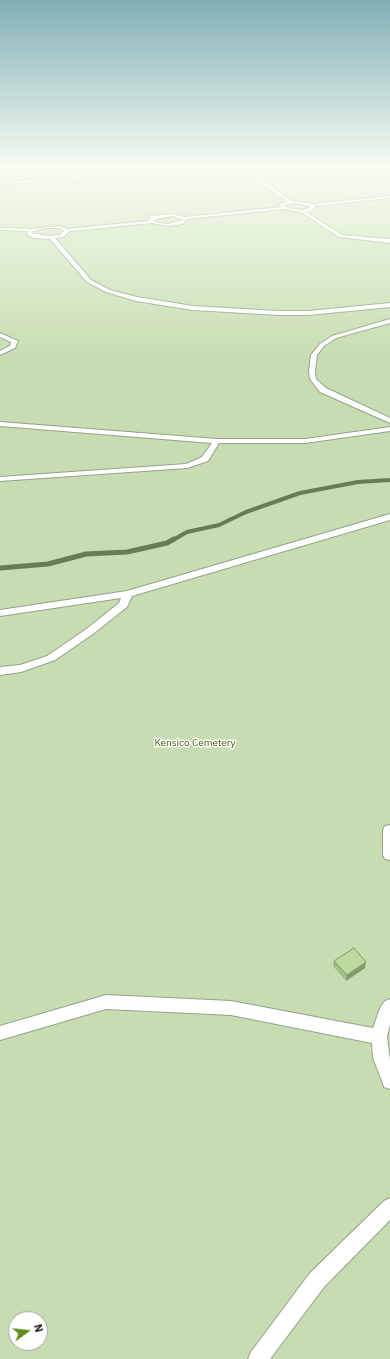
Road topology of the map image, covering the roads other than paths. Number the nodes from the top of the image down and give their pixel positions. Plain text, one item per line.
1 (32, 230) edge
2 (67, 230) edge
3 (332, 230) edge
4 (52, 238) junction
5 (390, 241) edge
6 (390, 305) edge
7 (390, 321) edge
8 (0, 335) edge
9 (0, 353) edge
10 (390, 421) edge
11 (0, 424) edge
12 (390, 429) edge
13 (217, 440) junction
14 (0, 480) edge
15 (390, 517) edge
16 (128, 594) junction
17 (0, 613) edge
18 (0, 671) edge
19 (390, 830) edge
20 (390, 855) edge
21 (390, 1006) edge
22 (0, 1033) edge
23 (379, 1037) junction
24 (390, 1081) edge
25 (390, 1207) edge
26 (258, 1359) edge

1 - 4 lane
2 - 4 lane
3 - 5 lane
4 - 6 lane
7 - 10 lane
8 - 9 lane
11 - 13 lane
12 - 13 lane
13 - 14 lane
15 - 16 lane
16 - 17 lane
16 - 18 lane
19 - 20 lane
21 - 23 lane
22 - 23 lane
23 - 24 lane
25 - 26 lane

